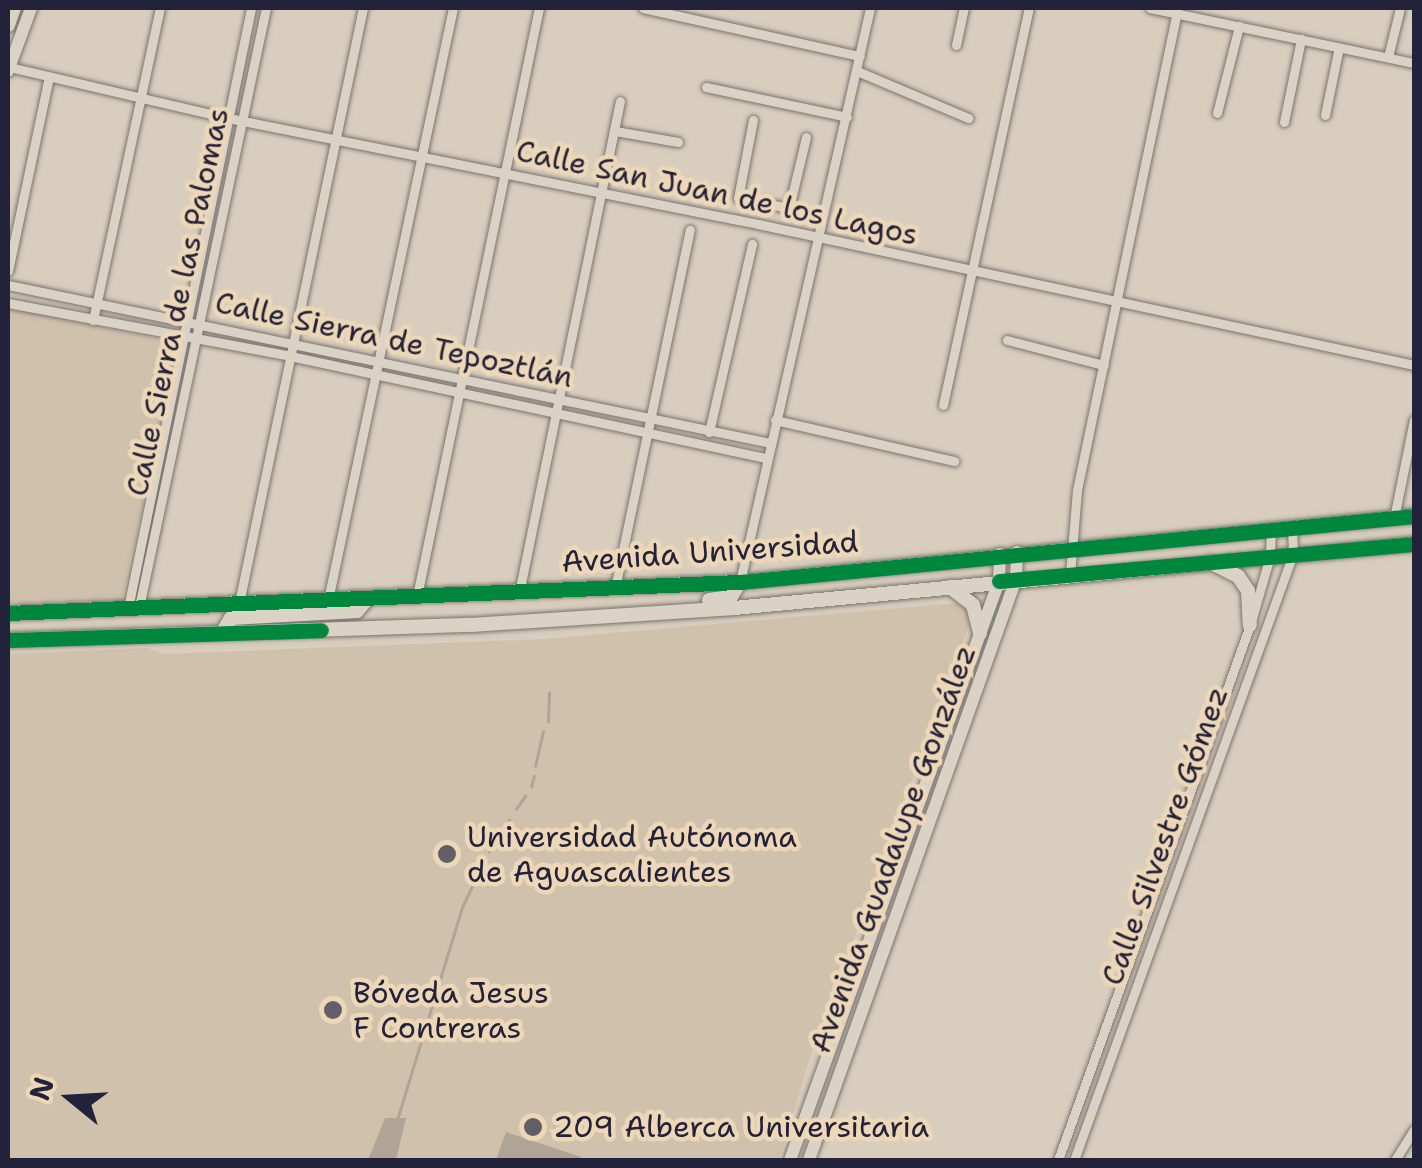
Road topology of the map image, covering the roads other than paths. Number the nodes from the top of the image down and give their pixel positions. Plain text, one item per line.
1 (14, 8) edge
2 (31, 8) edge
3 (160, 8) edge
4 (251, 8) edge
5 (266, 8) edge
6 (363, 8) edge
7 (454, 8) edge
8 (538, 8) edge
9 (643, 8) edge
10 (870, 8) edge
11 (964, 8) edge
12 (1029, 8) edge
13 (1150, 8) edge
14 (1400, 8) edge
15 (1178, 10) edge
16 (8, 24) edge
17 (1239, 26) junction
18 (1301, 39) junction
19 (956, 45) dead end
20 (1339, 47) junction
21 (860, 56) junction
22 (1388, 57) junction
23 (1414, 63) edge
24 (8, 69) edge
25 (857, 71) junction
26 (50, 77) junction
27 (706, 87) dead end
28 (141, 98) junction
29 (620, 101) dead end
30 (1218, 114) dead end
31 (1325, 115) dead end
32 (847, 117) junction
33 (228, 118) junction
34 (968, 118) dead end
35 (753, 120) dead end
36 (242, 121) junction
37 (1284, 122) dead end
38 (615, 131) junction
39 (806, 137) dead end
40 (335, 140) junction
41 (678, 142) dead end
42 (422, 158) junction
43 (505, 175) junction
44 (602, 194) junction
45 (764, 205) junction
46 (778, 207) junction
47 (758, 224) junction
48 (773, 228) junction
49 (690, 230) dead end
50 (816, 237) junction
51 (752, 244) dead end
52 (8, 271) edge
53 (971, 272) junction
54 (8, 284) edge
55 (8, 303) edge
56 (96, 304) junction
57 (1117, 304) junction
58 (93, 320) junction
59 (187, 321) junction
60 (198, 323) junction
61 (189, 337) junction
62 (1007, 340) dead end
63 (293, 344) junction
64 (290, 356) junction
65 (378, 362) junction
66 (1104, 366) junction
67 (1414, 366) edge
68 (375, 374) junction
69 (463, 381) junction
70 (460, 394) junction
71 (560, 401) junction
72 (943, 405) dead end
73 (558, 414) junction
74 (650, 420) junction
75 (775, 420) junction
76 (1414, 420) edge
77 (709, 432) junction
78 (648, 433) junction
79 (770, 443) junction
80 (767, 458) junction
81 (954, 461) dead end
82 (1414, 516) edge
83 (1394, 518) junction
84 (1292, 528) junction
85 (1271, 530) junction
86 (1414, 544) edge
87 (1069, 548) junction
88 (1017, 552) junction
89 (1000, 554) junction
90 (1293, 554) junction
91 (1270, 556) junction
92 (1209, 561) junction
93 (1070, 575) junction
94 (1016, 579) junction
95 (998, 581) junction
96 (740, 582) junction
97 (949, 587) junction
98 (615, 588) junction
99 (518, 593) junction
100 (418, 596) junction
101 (368, 598) junction
102 (328, 600) junction
103 (239, 603) junction
104 (133, 608) junction
105 (8, 612) edge
106 (630, 613) junction
107 (1250, 626) junction
108 (222, 633) junction
109 (980, 633) junction
110 (51, 638) junction
111 (8, 640) edge
112 (963, 680) junction
113 (978, 686) junction
114 (1414, 1130) edge
115 (1068, 1134) junction
116 (1082, 1139) junction
117 (799, 1159) edge
118 (1058, 1160) edge
119 (1074, 1160) edge
120 (1395, 1160) edge

1 - 16 main road
2 - 24 main road
3 - 28 street
4 - 33 street, Calle Sierra de las Palomas
5 - 36 street, Calle Sierra de las Palomas
6 - 40 street
7 - 42 street
8 - 43 street
9 - 21 street
10 - 21 street
11 - 19 street
12 - 53 street
13 - 15 street
14 - 22 street
15 - 17 street
15 - 57 street
17 - 18 street
17 - 30 street
18 - 20 street
18 - 37 street
20 - 22 street
20 - 31 street
21 - 25 street
22 - 23 street
24 - 26 street, Calle San Juan de los Lagos
25 - 32 street
25 - 34 street
26 - 28 street, Calle San Juan de los Lagos
26 - 52 street
27 - 32 street
28 - 33 street, Calle San Juan de los Lagos
28 - 56 street
29 - 38 street
32 - 50 street
33 - 36 street, Calle San Juan de los Lagos
33 - 59 street, Calle Sierra de las Palomas
35 - 45 street
36 - 40 street, Calle San Juan de los Lagos
36 - 60 street, Calle Sierra de las Palomas
38 - 41 street
38 - 44 street
39 - 46 street
40 - 42 street, Calle San Juan de los Lagos
40 - 63 street
42 - 43 street, Calle San Juan de los Lagos
42 - 65 street
43 - 44 street, Calle San Juan de los Lagos
43 - 69 street
44 - 47 street, Calle San Juan de los Lagos
44 - 71 street
45 - 46 street
45 - 47 street
46 - 48 street
47 - 48 street, Calle San Juan de los Lagos
48 - 50 street, Calle San Juan de los Lagos
49 - 74 street
50 - 53 street, Calle San Juan de los Lagos
50 - 75 street
51 - 77 street
53 - 57 street, Calle San Juan de los Lagos
53 - 72 street
54 - 56 street, Calle Sierra de Tepoztlán
55 - 58 street, Calle Sierra de Tepoztlán
56 - 58 street
56 - 59 street, Calle Sierra de Tepoztlán
57 - 66 street
57 - 67 street, Calle San Juan de los Lagos
58 - 61 street, Calle Sierra de Tepoztlán
59 - 60 street, Calle Sierra de Tepoztlán
59 - 61 street, Calle Sierra de las Palomas
60 - 61 street, Calle Sierra de las Palomas
60 - 63 street, Calle Sierra de Tepoztlán
61 - 64 street, Calle Sierra de Tepoztlán
61 - 104 street, Calle Sierra de las Palomas
62 - 66 street
63 - 64 street
63 - 65 street, Calle Sierra de Tepoztlán
64 - 68 street, Calle Sierra de Tepoztlán
64 - 103 street
65 - 68 street
65 - 69 street, Calle Sierra de Tepoztlán
66 - 87 street
68 - 70 street, Calle Sierra de Tepoztlán
68 - 102 street
69 - 70 street
69 - 71 street, Calle Sierra de Tepoztlán
70 - 73 street, Calle Sierra de Tepoztlán
70 - 100 street
71 - 73 street
71 - 74 street, Calle Sierra de Tepoztlán
73 - 78 street, Calle Sierra de Tepoztlán
73 - 99 street
74 - 77 street, Calle Sierra de Tepoztlán
74 - 78 street
75 - 79 street
75 - 81 street
76 - 83 street
77 - 79 street, Calle Sierra de Tepoztlán
78 - 80 street, Calle Sierra de Tepoztlán
78 - 98 street
79 - 80 street
80 - 96 street
82 - 83 main road, Avenida Universidad
83 - 84 main road, Avenida Universidad
84 - 85 main road, Avenida Universidad
84 - 90 street, Calle Silvestre Gómez
85 - 87 main road, Avenida Universidad
85 - 91 street, Calle Silvestre Gómez
86 - 90 main road, Avenida Universidad
87 - 88 main road, Avenida Universidad
87 - 93 street
88 - 89 main road, Avenida Universidad
88 - 94 main road, Avenida Guadalupe González
89 - 95 main road, Avenida Guadalupe González
89 - 96 main road, Avenida Universidad
90 - 91 main road, Avenida Universidad
90 - 116 street, Calle Silvestre Gómez
91 - 92 main road, Avenida Universidad
91 - 107 street, Calle Silvestre Gómez
92 - 93 main road, Avenida Universidad
92 - 107 main road
93 - 94 main road, Avenida Universidad
94 - 95 main road, Avenida Universidad
94 - 113 main road, Avenida Guadalupe González
95 - 97 main road, Avenida Universidad
95 - 109 main road, Avenida Guadalupe González
96 - 98 main road, Avenida Universidad
96 - 106 main road
97 - 106 main road, Avenida Universidad
97 - 109 main road
98 - 99 main road, Avenida Universidad
99 - 100 main road, Avenida Universidad
100 - 101 main road, Avenida Universidad
101 - 102 main road, Avenida Universidad
101 - 108 main road
102 - 103 main road, Avenida Universidad
103 - 104 main road, Avenida Universidad
104 - 105 main road, Avenida Universidad
104 - 110 main road
106 - 108 main road, Avenida Universidad
107 - 115 street, Calle Silvestre Gómez
108 - 110 main road, Avenida Universidad
109 - 112 main road, Avenida Guadalupe González
110 - 111 main road, Avenida Universidad
112 - 113 main road
112 - 117 main road, Avenida Guadalupe González
113 - 117 main road, Avenida Guadalupe González
114 - 120 street
115 - 116 street
115 - 118 street, Calle Silvestre Gómez
116 - 119 street, Calle Silvestre Gómez

